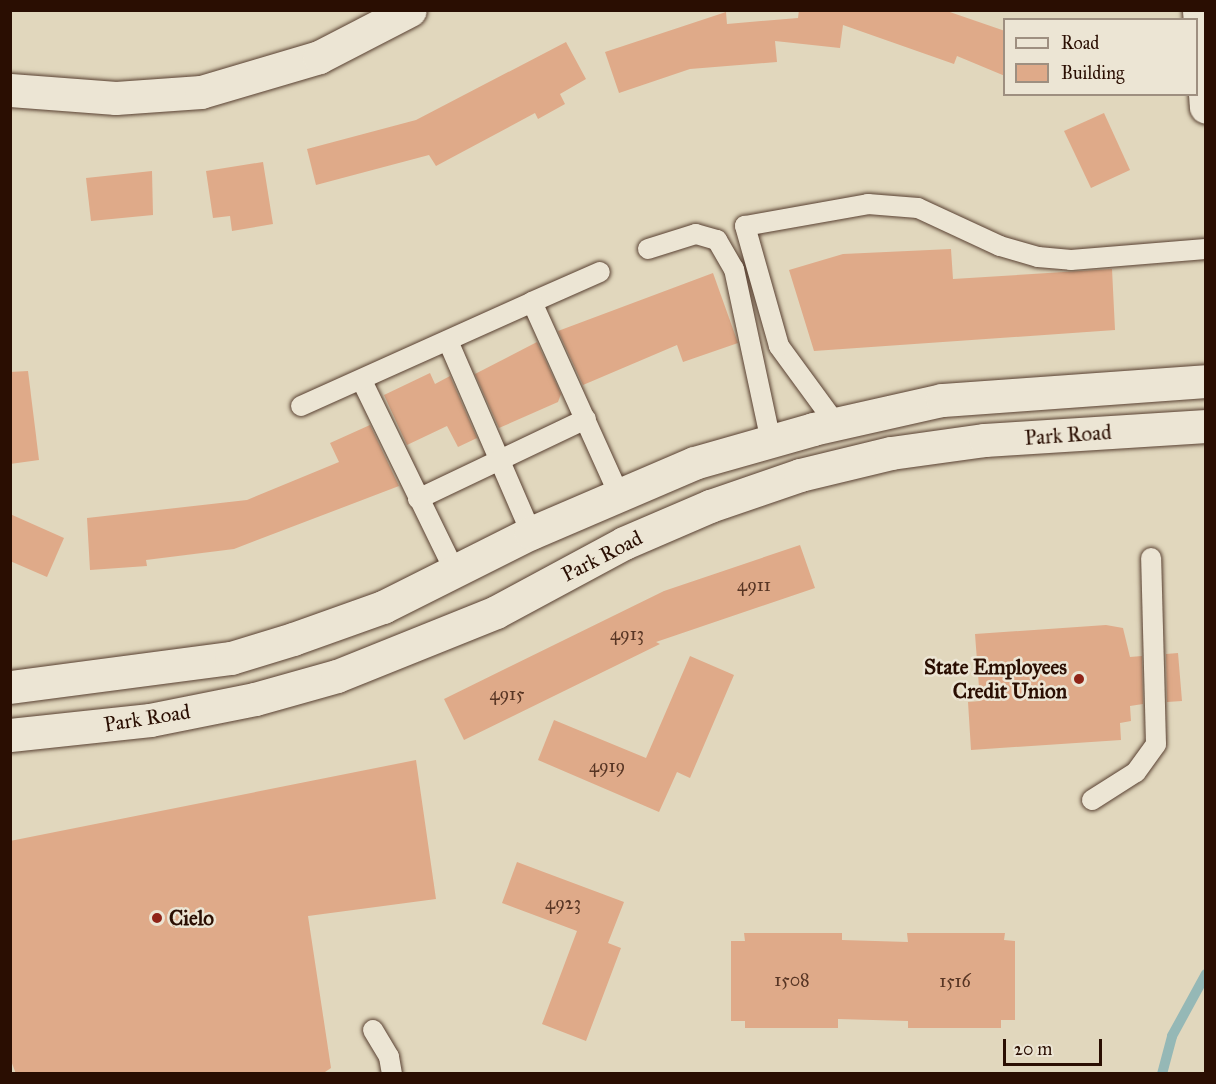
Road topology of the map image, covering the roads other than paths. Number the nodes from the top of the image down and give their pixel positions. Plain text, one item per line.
1 (410, 10) edge
2 (1199, 10) edge
3 (10, 90) edge
4 (1206, 107) edge
5 (648, 249) dead end
6 (1206, 249) edge
7 (600, 272) dead end
8 (532, 302) junction
9 (448, 341) junction
10 (362, 381) junction
11 (1206, 381) edge
12 (301, 406) dead end
13 (586, 419) junction
14 (836, 424) junction
15 (1206, 426) edge
16 (771, 441) junction
17 (501, 459) junction
18 (619, 495) junction
19 (418, 499) junction
20 (531, 533) junction
21 (1151, 558) dead end
22 (455, 572) junction
23 (10, 687) edge
24 (10, 735) edge
25 (1092, 800) dead end
26 (373, 1030) dead end
27 (392, 1074) edge

1 - 3 main road
2 - 4 main road
5 - 16 lane
6 - 14 lane
7 - 8 lane
8 - 9 lane
8 - 13 lane
9 - 10 lane
9 - 17 lane
10 - 12 lane
10 - 19 lane
11 - 14 main road, Park Road
13 - 17 lane
13 - 18 lane
14 - 16 main road, Park Road
15 - 24 main road, Park Road
16 - 18 main road, Park Road
17 - 19 lane
17 - 20 lane
18 - 20 main road, Park Road
19 - 22 lane
20 - 22 main road, Park Road
21 - 25 lane
22 - 23 main road, Park Road
26 - 27 lane

